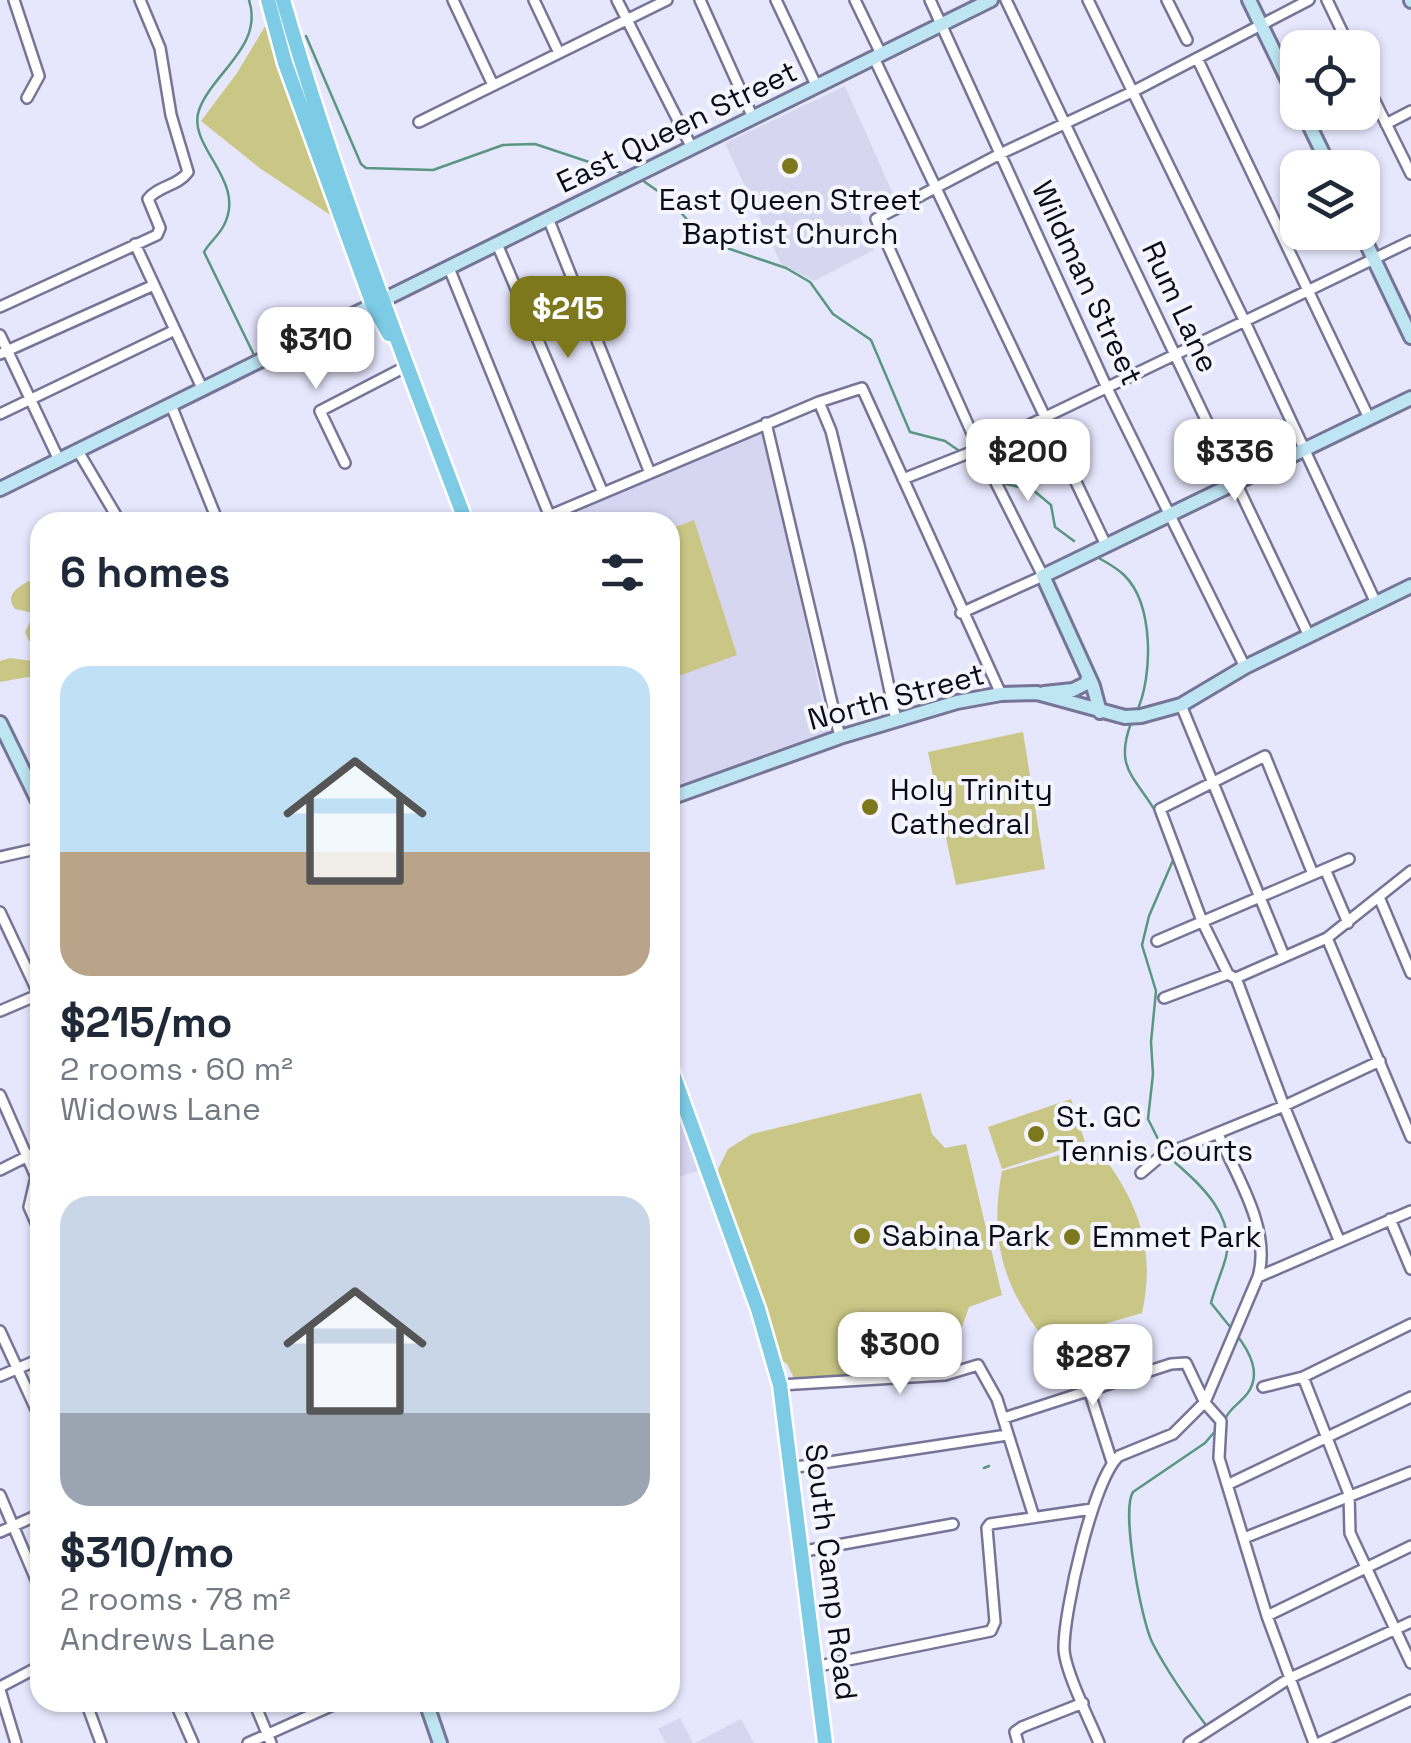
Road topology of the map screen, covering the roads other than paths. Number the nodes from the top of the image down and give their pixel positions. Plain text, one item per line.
1 (14, 0) edge
2 (140, 0) edge
3 (268, 0) edge
4 (283, 0) edge
5 (453, 0) edge
6 (534, 0) edge
7 (617, 0) edge
8 (667, 0) edge
9 (700, 0) edge
10 (776, 0) edge
11 (854, 0) edge
12 (930, 0) edge
13 (991, 0) edge
14 (1006, 0) edge
15 (1088, 0) edge
16 (1168, 0) edge
17 (1249, 0) edge
18 (1309, 0) edge
19 (1327, 0) edge
20 (627, 19) junction
21 (1260, 23) junction
22 (941, 26) junction
23 (1341, 30) edge
24 (1187, 40) dead end
25 (559, 53) junction
26 (878, 56) junction
27 (1197, 58) junction
28 (1280, 64) edge
29 (493, 84) junction
30 (817, 86) junction
31 (1134, 91) junction
32 (27, 98) dead end
33 (1411, 111) edge
34 (1380, 112) edge
35 (753, 118) junction
36 (418, 122) dead end
37 (1066, 123) junction
38 (1386, 124) junction
39 (691, 146) junction
40 (1000, 154) junction
41 (1411, 174) edge
42 (936, 186) junction
43 (548, 218) junction
44 (1411, 241) edge
45 (135, 244) junction
46 (497, 244) junction
47 (1370, 250) edge
48 (1374, 259) junction
49 (448, 268) junction
50 (154, 286) junction
51 (1309, 292) junction
52 (379, 303) junction
53 (0, 306) edge
54 (1245, 322) junction
55 (175, 330) junction
56 (0, 335) edge
57 (1411, 337) edge
58 (4, 353) edge
59 (1176, 356) junction
60 (407, 366) junction
61 (1107, 388) junction
62 (202, 390) junction
63 (1411, 398) edge
64 (30, 399) junction
65 (819, 402) junction
66 (171, 405) junction
67 (0, 414) edge
68 (1045, 418) junction
69 (1369, 418) junction
70 (766, 423) junction
71 (1305, 448) junction
72 (978, 449) junction
73 (78, 451) junction
74 (59, 460) junction
75 (346, 462) dead end
76 (650, 473) junction
77 (902, 479) junction
78 (1235, 480) junction
79 (0, 489) edge
80 (603, 493) junction
81 (114, 512) edge
82 (214, 512) edge
83 (462, 512) edge
84 (549, 512) edge
85 (566, 512) edge
86 (1169, 512) junction
87 (1105, 543) junction
88 (1043, 576) junction
89 (1411, 586) edge
90 (1376, 603) junction
91 (961, 613) junction
92 (1309, 636) junction
93 (1245, 667) junction
94 (1088, 676) junction
95 (1037, 693) junction
96 (1000, 694) junction
97 (1181, 705) junction
98 (1100, 712) junction
99 (896, 720) junction
100 (0, 724) edge
101 (840, 737) junction
102 (1212, 783) junction
103 (30, 784) edge
104 (680, 794) edge
105 (30, 850) edge
106 (0, 857) edge
107 (1350, 860) dead end
108 (1325, 869) junction
109 (1411, 871) edge
110 (1314, 874) junction
111 (1379, 897) junction
112 (1260, 898) junction
113 (0, 912) edge
114 (1202, 921) junction
115 (1348, 923) junction
116 (1327, 938) junction
117 (1157, 941) dead end
118 (1284, 956) junction
119 (1411, 973) edge
120 (30, 975) edge
121 (1232, 976) junction
122 (1164, 998) dead end
123 (30, 1000) edge
124 (0, 1011) edge
125 (1380, 1061) junction
126 (680, 1094) edge
127 (0, 1095) edge
128 (1284, 1106) junction
129 (1218, 1134) junction
130 (1411, 1137) edge
131 (28, 1156) junction
132 (30, 1161) edge
133 (0, 1170) edge
134 (1142, 1173) dead end
135 (1411, 1210) edge
136 (1390, 1219) junction
137 (1340, 1240) junction
138 (1411, 1269) edge
139 (1258, 1277) junction
140 (1411, 1324) edge
141 (0, 1331) edge
142 (30, 1363) edge
143 (17, 1369) junction
144 (0, 1376) edge
145 (1302, 1377) junction
146 (780, 1384) junction
147 (1263, 1387) dead end
148 (1090, 1390) junction
149 (30, 1397) edge
150 (1411, 1398) edge
151 (1204, 1402) junction
152 (1004, 1418) junction
153 (1007, 1435) junction
154 (1326, 1438) junction
155 (1112, 1462) junction
156 (790, 1468) junction
157 (1411, 1472) edge
158 (1229, 1484) junction
159 (1349, 1494) junction
160 (0, 1495) edge
161 (1092, 1508) junction
162 (1034, 1518) junction
163 (30, 1519) edge
164 (953, 1524) dead end
165 (14, 1526) junction
166 (0, 1532) edge
167 (1244, 1538) junction
168 (1411, 1546) edge
169 (799, 1552) junction
170 (30, 1565) edge
171 (1366, 1567) junction
172 (1267, 1616) junction
173 (1411, 1622) edge
174 (1397, 1629) junction
175 (1411, 1663) edge
176 (814, 1668) junction
177 (30, 1672) edge
178 (1290, 1678) junction
179 (0, 1688) edge
180 (1411, 1700) edge
181 (1084, 1703) junction
182 (90, 1712) edge
183 (179, 1712) edge
184 (258, 1712) edge
185 (320, 1712) edge
186 (429, 1712) edge
187 (1016, 1737) edge
188 (269, 1738) edge
189 (1315, 1742) edge
190 (16, 1743) edge
191 (101, 1743) edge
192 (193, 1743) edge
193 (248, 1743) edge
194 (440, 1743) edge
195 (826, 1743) edge
196 (1099, 1743) edge
197 (1188, 1743) edge
198 (1301, 1743) edge

1 - 32 street
2 - 45 street
3 - 52 main road
4 - 52 main road
5 - 29 street
6 - 25 street
7 - 20 street
8 - 20 street
9 - 35 street
10 - 30 street
11 - 26 street
12 - 22 street, Wildman Street
13 - 22 street, East Queen Street
14 - 37 street, Rum Lane
15 - 31 street
16 - 24 street
17 - 21 street
18 - 21 street
19 - 23 street
20 - 25 street
20 - 39 street
21 - 27 street
21 - 28 street
22 - 26 street, East Queen Street
22 - 40 street, Wildman Street
25 - 29 street
26 - 30 street, East Queen Street
26 - 42 street
27 - 31 street
27 - 51 street
29 - 36 street
30 - 35 street, East Queen Street
31 - 37 street
31 - 54 street
33 - 38 street
34 - 38 street
35 - 39 street, East Queen Street
37 - 40 street
37 - 59 street, Rum Lane
38 - 41 street
39 - 43 street, East Queen Street
40 - 42 street
40 - 61 street, Wildman Street
42 - 68 street
42 - 72 street
43 - 46 street, East Queen Street
43 - 76 street
44 - 48 street
45 - 50 street
45 - 53 street
46 - 49 street, East Queen Street
46 - 80 street
47 - 48 street
48 - 51 street
48 - 57 street
49 - 52 street, East Queen Street
49 - 84 street
50 - 55 street
50 - 58 street
51 - 54 street
51 - 69 street
52 - 60 main road
52 - 62 street, East Queen Street
54 - 59 street
54 - 71 street
55 - 62 street
55 - 64 street
56 - 58 street
58 - 64 street
59 - 61 street
59 - 78 street, Rum Lane
60 - 75 street
60 - 83 main road
61 - 68 street
61 - 86 street, Wildman Street
62 - 66 street, East Queen Street
63 - 69 street
64 - 67 street
64 - 74 street
65 - 70 street
65 - 77 street
65 - 99 street
66 - 73 street, East Queen Street
66 - 82 street
68 - 72 street
68 - 87 street
69 - 71 street
70 - 76 street
70 - 101 street
71 - 78 street
71 - 90 street
72 - 77 street
72 - 88 street
73 - 74 street, East Queen Street
73 - 81 street
74 - 79 street, East Queen Street
76 - 80 street
77 - 91 street
78 - 86 street
78 - 92 street, Rum Lane
80 - 85 street
86 - 87 street
86 - 93 street, Wildman Street
87 - 88 street
88 - 91 street
88 - 94 street
89 - 90 street, North Street
90 - 92 street, North Street
91 - 96 street
92 - 93 street, North Street
93 - 97 street, North Street
94 - 95 street
94 - 98 street
95 - 96 street, North Street
95 - 98 street, North Street
96 - 99 street, North Street
97 - 98 street, North Street
97 - 102 street
99 - 101 street, North Street
100 - 103 street
101 - 104 street, North Street
102 - 110 street
102 - 112 street
102 - 114 street
105 - 106 street
107 - 108 street
108 - 110 street
108 - 115 street
109 - 111 street
110 - 112 street
111 - 115 street
111 - 119 street
112 - 114 street
112 - 118 street
113 - 120 street
114 - 117 street
114 - 121 street
115 - 116 street
116 - 118 street
116 - 125 street
118 - 121 street
121 - 122 street
121 - 128 street
123 - 124 street
125 - 128 street
125 - 130 street
126 - 146 main road, South Camp Road
127 - 131 street
128 - 129 street
128 - 137 street
129 - 134 street
129 - 139 street
131 - 132 street
131 - 133 street
135 - 136 street
136 - 137 street
136 - 138 street
137 - 139 street
139 - 151 street
140 - 145 street
141 - 143 street
142 - 143 street
143 - 144 street
143 - 149 street
145 - 147 street
145 - 154 street
146 - 152 street
146 - 156 main road, South Camp Road
148 - 151 street
148 - 152 street
148 - 155 street
150 - 154 street
151 - 155 street
151 - 158 street
152 - 153 street
153 - 156 street
153 - 162 street
154 - 158 street
154 - 159 street
155 - 161 street
156 - 169 main road, South Camp Road
157 - 159 street
158 - 167 street
159 - 167 street
159 - 171 street
160 - 165 street
161 - 162 street
161 - 181 street
162 - 176 street
163 - 165 street
164 - 169 street
165 - 166 street
165 - 170 street
167 - 172 street
168 - 171 street
169 - 176 main road, South Camp Road
171 - 172 street
171 - 174 street
172 - 178 street
173 - 174 street
174 - 175 street
174 - 178 street
176 - 195 main road, South Camp Road
177 - 179 street
178 - 189 street
178 - 197 street
179 - 190 street
180 - 189 street
181 - 187 street
181 - 196 street
182 - 191 street
183 - 192 street
184 - 188 street
185 - 188 street
186 - 194 street
188 - 193 street
189 - 198 street

